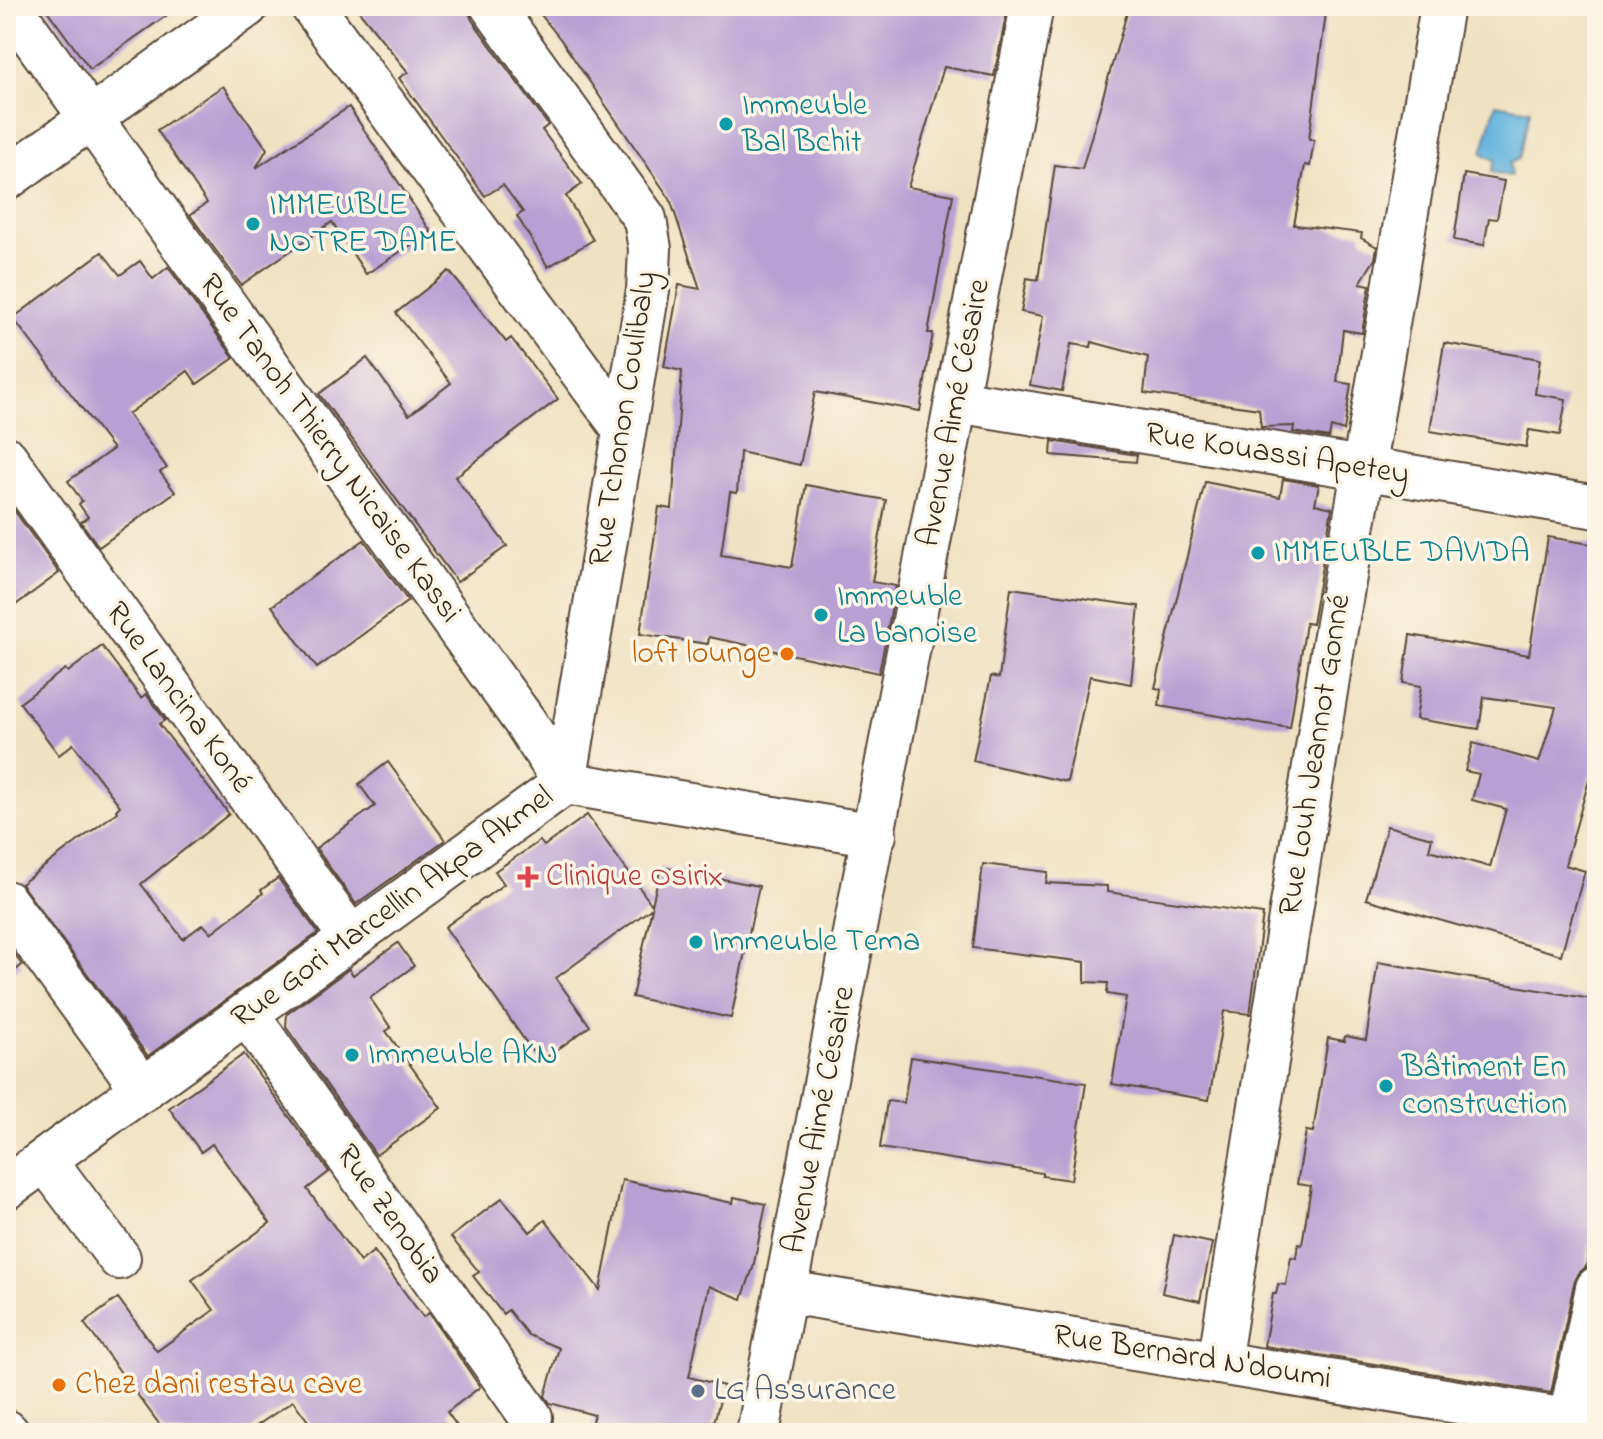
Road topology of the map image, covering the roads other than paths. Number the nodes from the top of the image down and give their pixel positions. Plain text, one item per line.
1 (10, 6) edge
2 (247, 6) edge
3 (312, 6) edge
4 (492, 6) edge
5 (1032, 6) edge
6 (1442, 6) edge
7 (91, 117) junction
8 (6, 179) edge
9 (957, 401) junction
10 (623, 428) junction
11 (6, 458) edge
12 (1363, 470) junction
13 (1597, 507) edge
14 (565, 783) junction
15 (875, 835) junction
16 (6, 902) edge
17 (351, 938) junction
18 (247, 1014) junction
19 (143, 1090) junction
20 (45, 1160) junction
21 (6, 1188) edge
22 (119, 1258) dead end
23 (1597, 1288) edge
24 (787, 1292) junction
25 (1219, 1363) junction
26 (531, 1417) dead end
27 (1578, 1426) edge
28 (758, 1433) edge

1 - 7 street, Rue Tanoh Thierry Nicaise Kassi
2 - 7 street
3 - 10 street
4 - 10 street, Rue Tchonon Coulibaly
5 - 9 street, Avenue Aimé Césaire
6 - 12 street, Rue Louh Jeannot Gonné
7 - 8 street
7 - 14 street, Rue Tanoh Thierry Nicaise Kassi
9 - 12 street, Rue Kouassi Apetey
9 - 15 street, Avenue Aimé Césaire
10 - 14 street, Rue Tchonon Coulibaly
11 - 17 street, Rue Lancina Koné
12 - 13 street, Rue Kouassi Apetey
12 - 25 street, Rue Louh Jeannot Gonné
14 - 15 street, Rue Gori Marcellin Akpa Akmel
14 - 17 street, Rue Gori Marcellin Akpa Akmel
15 - 24 street, Avenue Aimé Césaire
16 - 19 street
17 - 18 street, Rue Gori Marcellin Akpa Akmel
18 - 19 street, Rue Gori Marcellin Akpa Akmel
18 - 26 street, Rue Zenobia
19 - 20 street, Rue Gori Marcellin Akpa Akmel
20 - 21 street, Rue Gori Marcellin Akpa Akmel
20 - 22 street
23 - 27 street
24 - 25 street, Rue Bernard N'doumi
24 - 28 street, Avenue Aimé Césaire
25 - 27 street, Rue Bernard N'doumi

